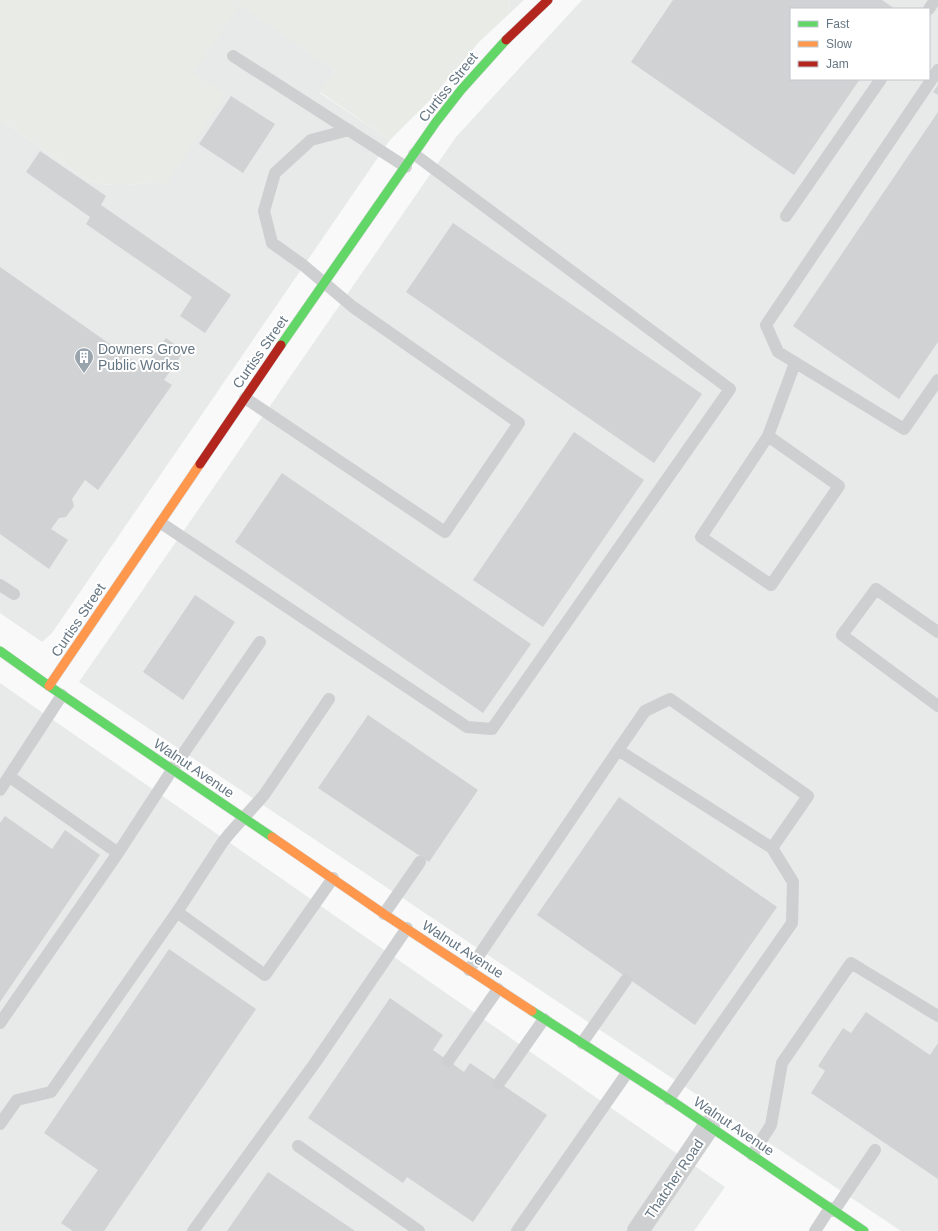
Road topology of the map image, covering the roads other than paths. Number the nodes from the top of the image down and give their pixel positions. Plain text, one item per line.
1 (548, 0) edge
2 (234, 56) dead end
3 (938, 70) edge
4 (880, 80) edge
5 (349, 130) junction
6 (414, 154) junction
7 (406, 167) junction
8 (786, 216) dead end
9 (324, 284) junction
10 (796, 363) junction
11 (938, 380) edge
12 (245, 398) junction
13 (768, 436) junction
14 (161, 523) junction
15 (0, 585) edge
16 (14, 594) dead end
17 (938, 632) edge
18 (260, 642) dead end
19 (0, 652) edge
20 (49, 686) junction
21 (62, 695) junction
22 (329, 699) dead end
23 (938, 706) edge
24 (618, 750) junction
25 (172, 770) junction
26 (10, 777) junction
27 (0, 790) edge
28 (244, 818) junction
29 (772, 848) junction
30 (118, 853) junction
31 (420, 862) dead end
32 (333, 878) junction
33 (177, 912) junction
34 (384, 914) junction
35 (407, 928) junction
36 (469, 970) junction
37 (626, 980) dead end
38 (498, 989) junction
39 (938, 1016) edge
40 (544, 1019) junction
41 (0, 1023) edge
42 (582, 1043) junction
43 (448, 1061) dead end
44 (627, 1073) junction
45 (500, 1083) dead end
46 (669, 1099) junction
47 (0, 1124) edge
48 (710, 1126) junction
49 (298, 1146) dead end
50 (875, 1150) dead end
51 (752, 1155) junction
52 (832, 1210) junction
53 (193, 1231) edge
54 (419, 1231) edge
55 (517, 1231) edge
56 (638, 1231) edge
57 (814, 1231) edge
58 (864, 1231) edge

1 - 6 street, Curtiss Street
2 - 5 lane
3 - 10 lane
4 - 8 lane
5 - 7 lane
5 - 9 lane
6 - 7 street, Curtiss Street
6 - 14 lane
7 - 9 street, Curtiss Street
9 - 12 street, Curtiss Street
9 - 12 lane
10 - 11 lane
10 - 13 lane
12 - 14 street, Curtiss Street
13 - 13 lane
14 - 20 street, Curtiss Street
15 - 16 lane
17 - 23 lane
18 - 25 lane
19 - 20 street
20 - 21 street, Walnut Avenue
21 - 25 street, Walnut Avenue
21 - 26 lane
22 - 28 lane
24 - 29 lane
24 - 29 lane
24 - 36 lane
25 - 28 street, Walnut Avenue
25 - 30 lane
26 - 27 lane
26 - 30 lane
28 - 32 street, Walnut Avenue
28 - 33 lane
29 - 46 lane
30 - 41 lane
31 - 34 lane
32 - 33 lane
32 - 34 street, Walnut Avenue
33 - 47 lane
34 - 35 street, Walnut Avenue
35 - 36 street, Walnut Avenue
35 - 53 lane
36 - 38 street, Walnut Avenue
37 - 42 lane
38 - 40 street, Walnut Avenue
38 - 43 lane
39 - 51 lane
40 - 42 street, Walnut Avenue
40 - 45 lane
42 - 44 street, Walnut Avenue
44 - 46 street, Walnut Avenue
44 - 55 lane
46 - 48 street, Walnut Avenue
48 - 51 street, Walnut Avenue
48 - 56 street, Thatcher Road
49 - 54 lane
50 - 52 lane
51 - 52 street, Walnut Avenue
52 - 57 lane
52 - 58 street, Walnut Avenue

